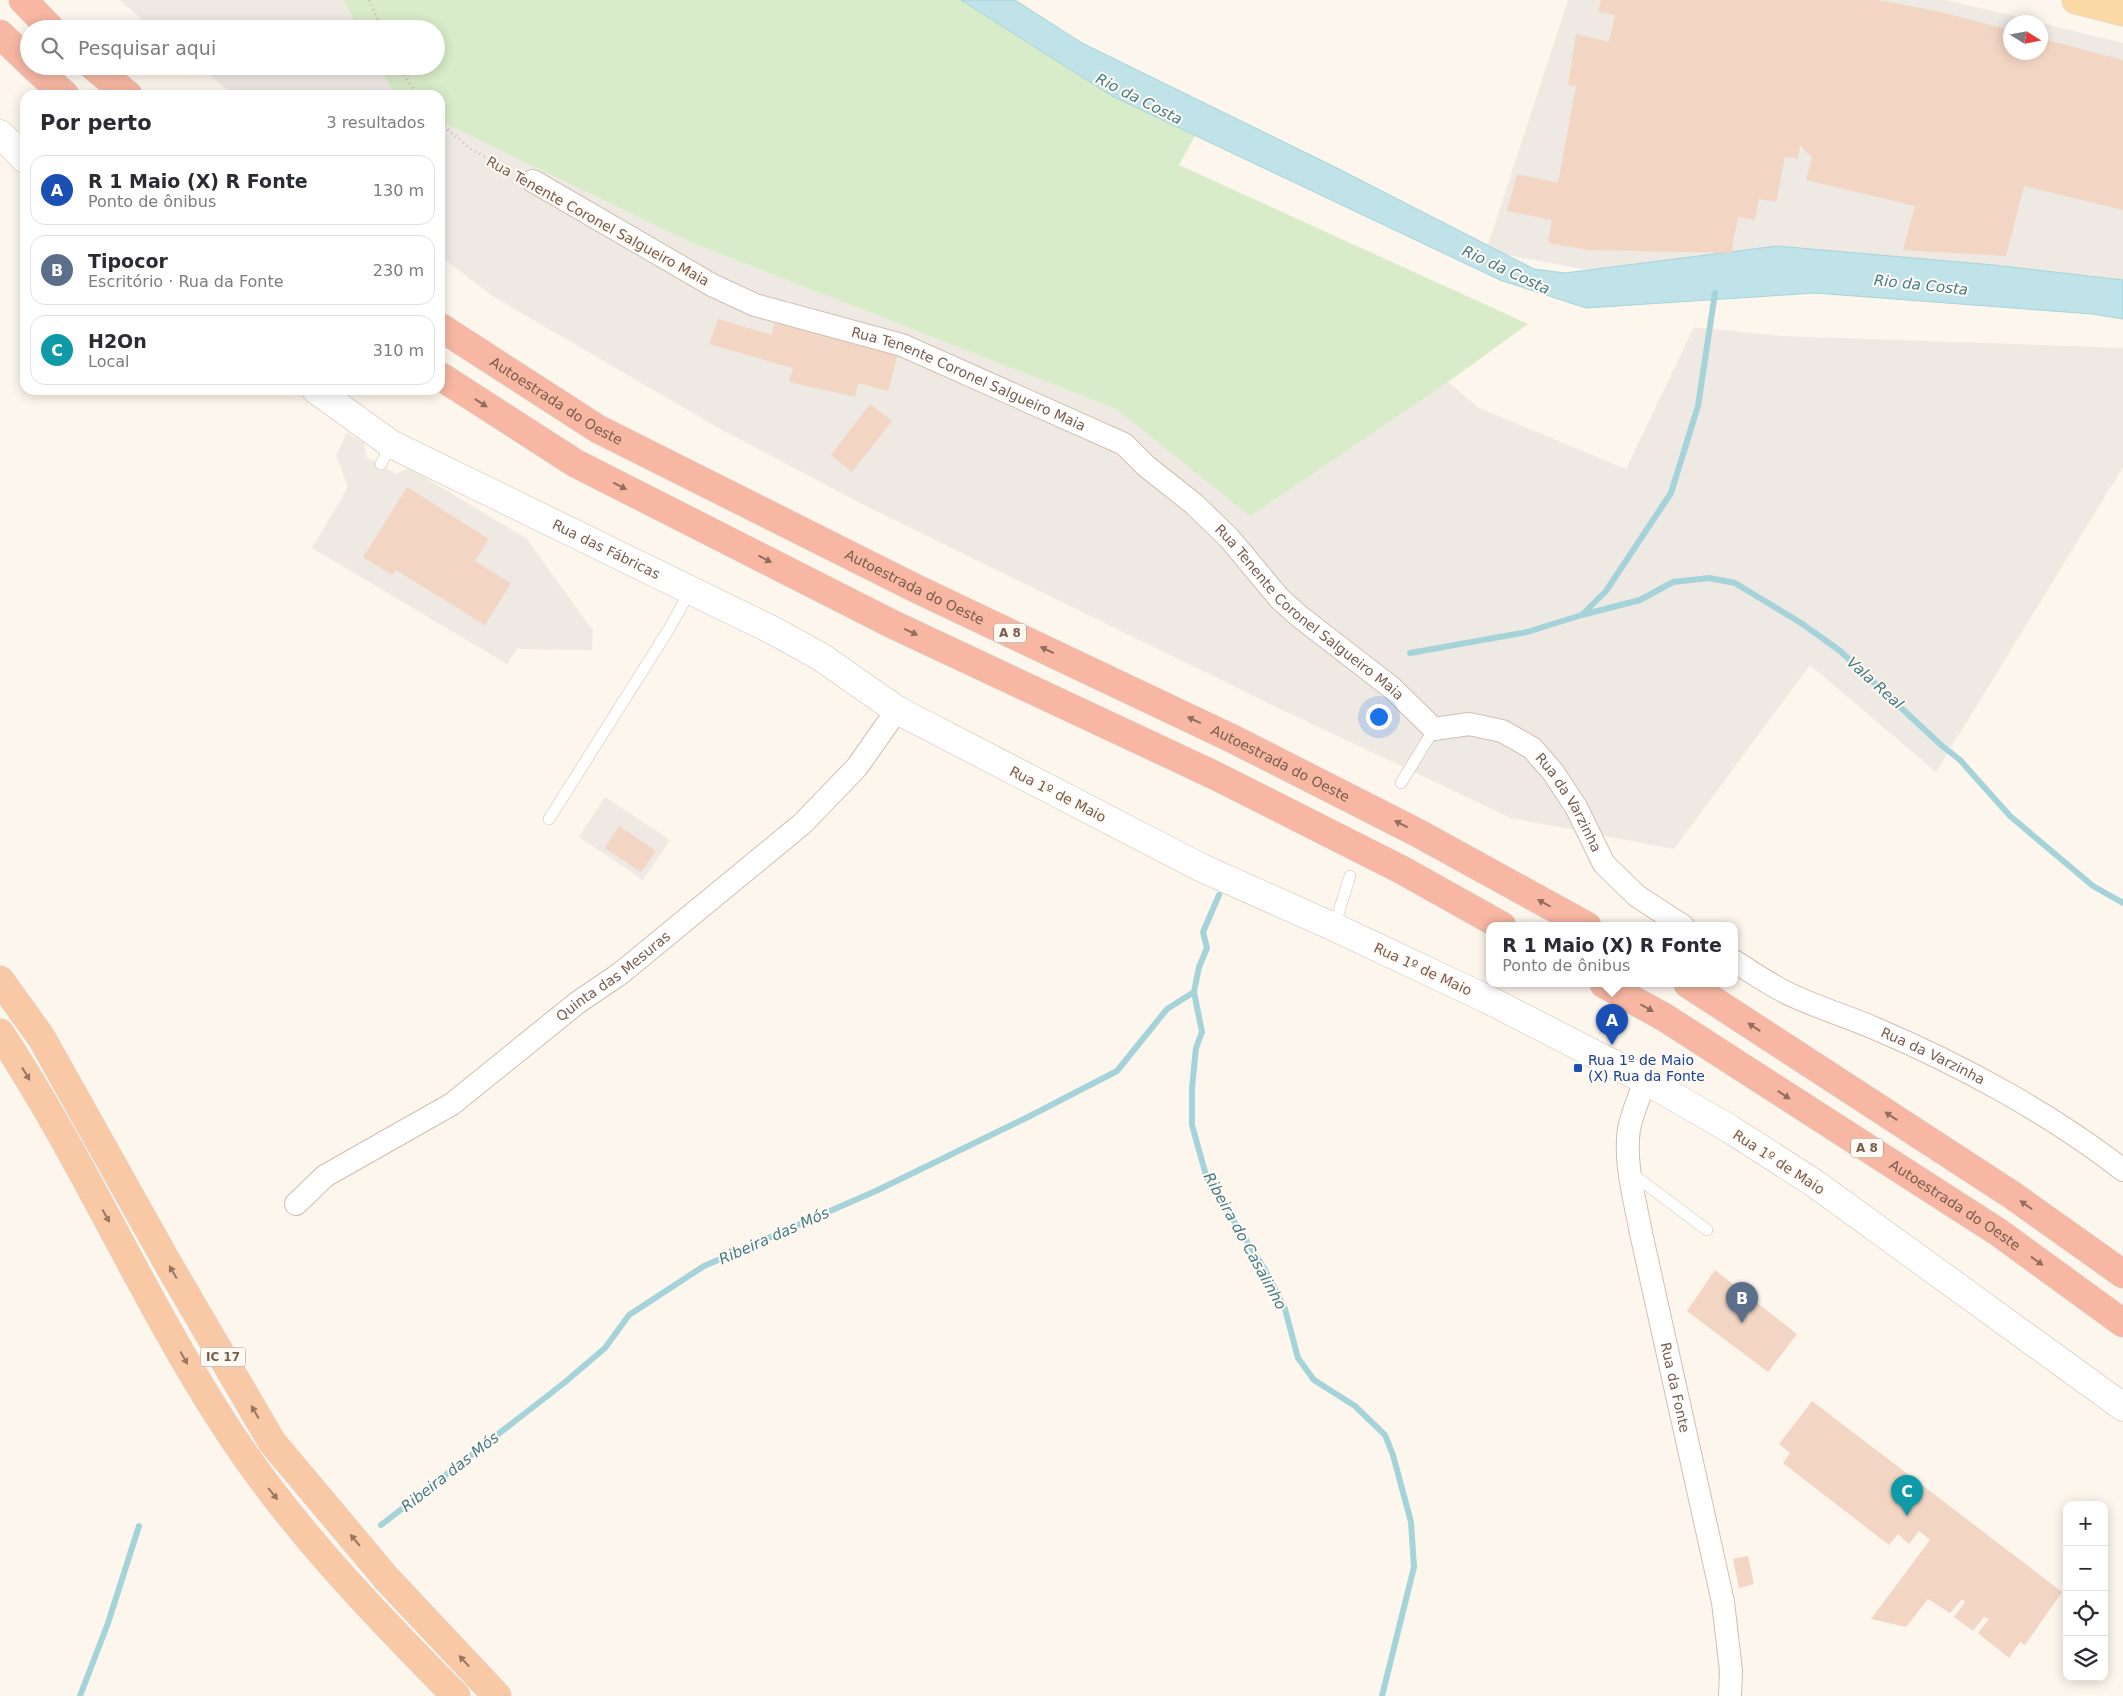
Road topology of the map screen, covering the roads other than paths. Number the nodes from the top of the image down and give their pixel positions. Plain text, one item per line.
1 (22, 0) edge
2 (2076, 0) edge
3 (2121, 10) edge
4 (42, 20) edge
5 (0, 34) edge
6 (20, 53) edge
7 (43, 75) edge
8 (104, 75) edge
9 (59, 90) edge
10 (122, 90) edge
11 (0, 134) edge
12 (20, 154) edge
13 (533, 181) road end
14 (445, 330) edge
15 (445, 379) edge
16 (321, 395) edge
17 (690, 591) junction
18 (897, 710) junction
19 (1434, 729) junction
20 (1401, 783) dead end
21 (549, 819) dead end
22 (1350, 876) dead end
23 (1495, 922) edge
24 (1579, 922) edge
25 (1677, 922) edge
26 (1334, 927) junction
27 (1738, 963) edge
28 (0, 980) edge
29 (1609, 987) edge
30 (1693, 987) edge
31 (0, 1033) edge
32 (1645, 1080) junction
33 (2123, 1170) edge
34 (1630, 1173) junction
35 (296, 1204) dead end
36 (1707, 1230) dead end
37 (2123, 1274) edge
38 (2123, 1323) edge
39 (2123, 1407) edge
40 (456, 1696) edge
41 (497, 1696) edge
42 (1730, 1696) edge

1 - 4 highway
2 - 3 main road
5 - 6 highway
7 - 9 highway
8 - 10 highway
11 - 12 street
13 - 19 street, Rua Tenente Coronel Salgueiro Maia
24 -> 14 highway, Autoestrada do Oeste / A 8
15 -> 23 highway
16 - 17 street, Rua das Fábricas
17 - 18 street, Rua das Fábricas
17 - 21 lane
18 - 26 street, Rua 1º de Maio
18 - 35 street, Quinta das Mesuras
19 - 20 lane
19 - 25 street, Rua da Varzinha
22 - 26 lane
26 - 32 street, Rua 1º de Maio
27 - 33 street, Rua da Varzinha
41 -> 28 highway, IC 17
29 -> 38 highway, Autoestrada do Oeste / A 8
37 -> 30 highway
31 -> 40 highway, IC 17
32 - 34 street, Rua da Fonte
32 - 39 street, Rua 1º de Maio
34 - 36 lane
34 - 42 street, Rua da Fonte

